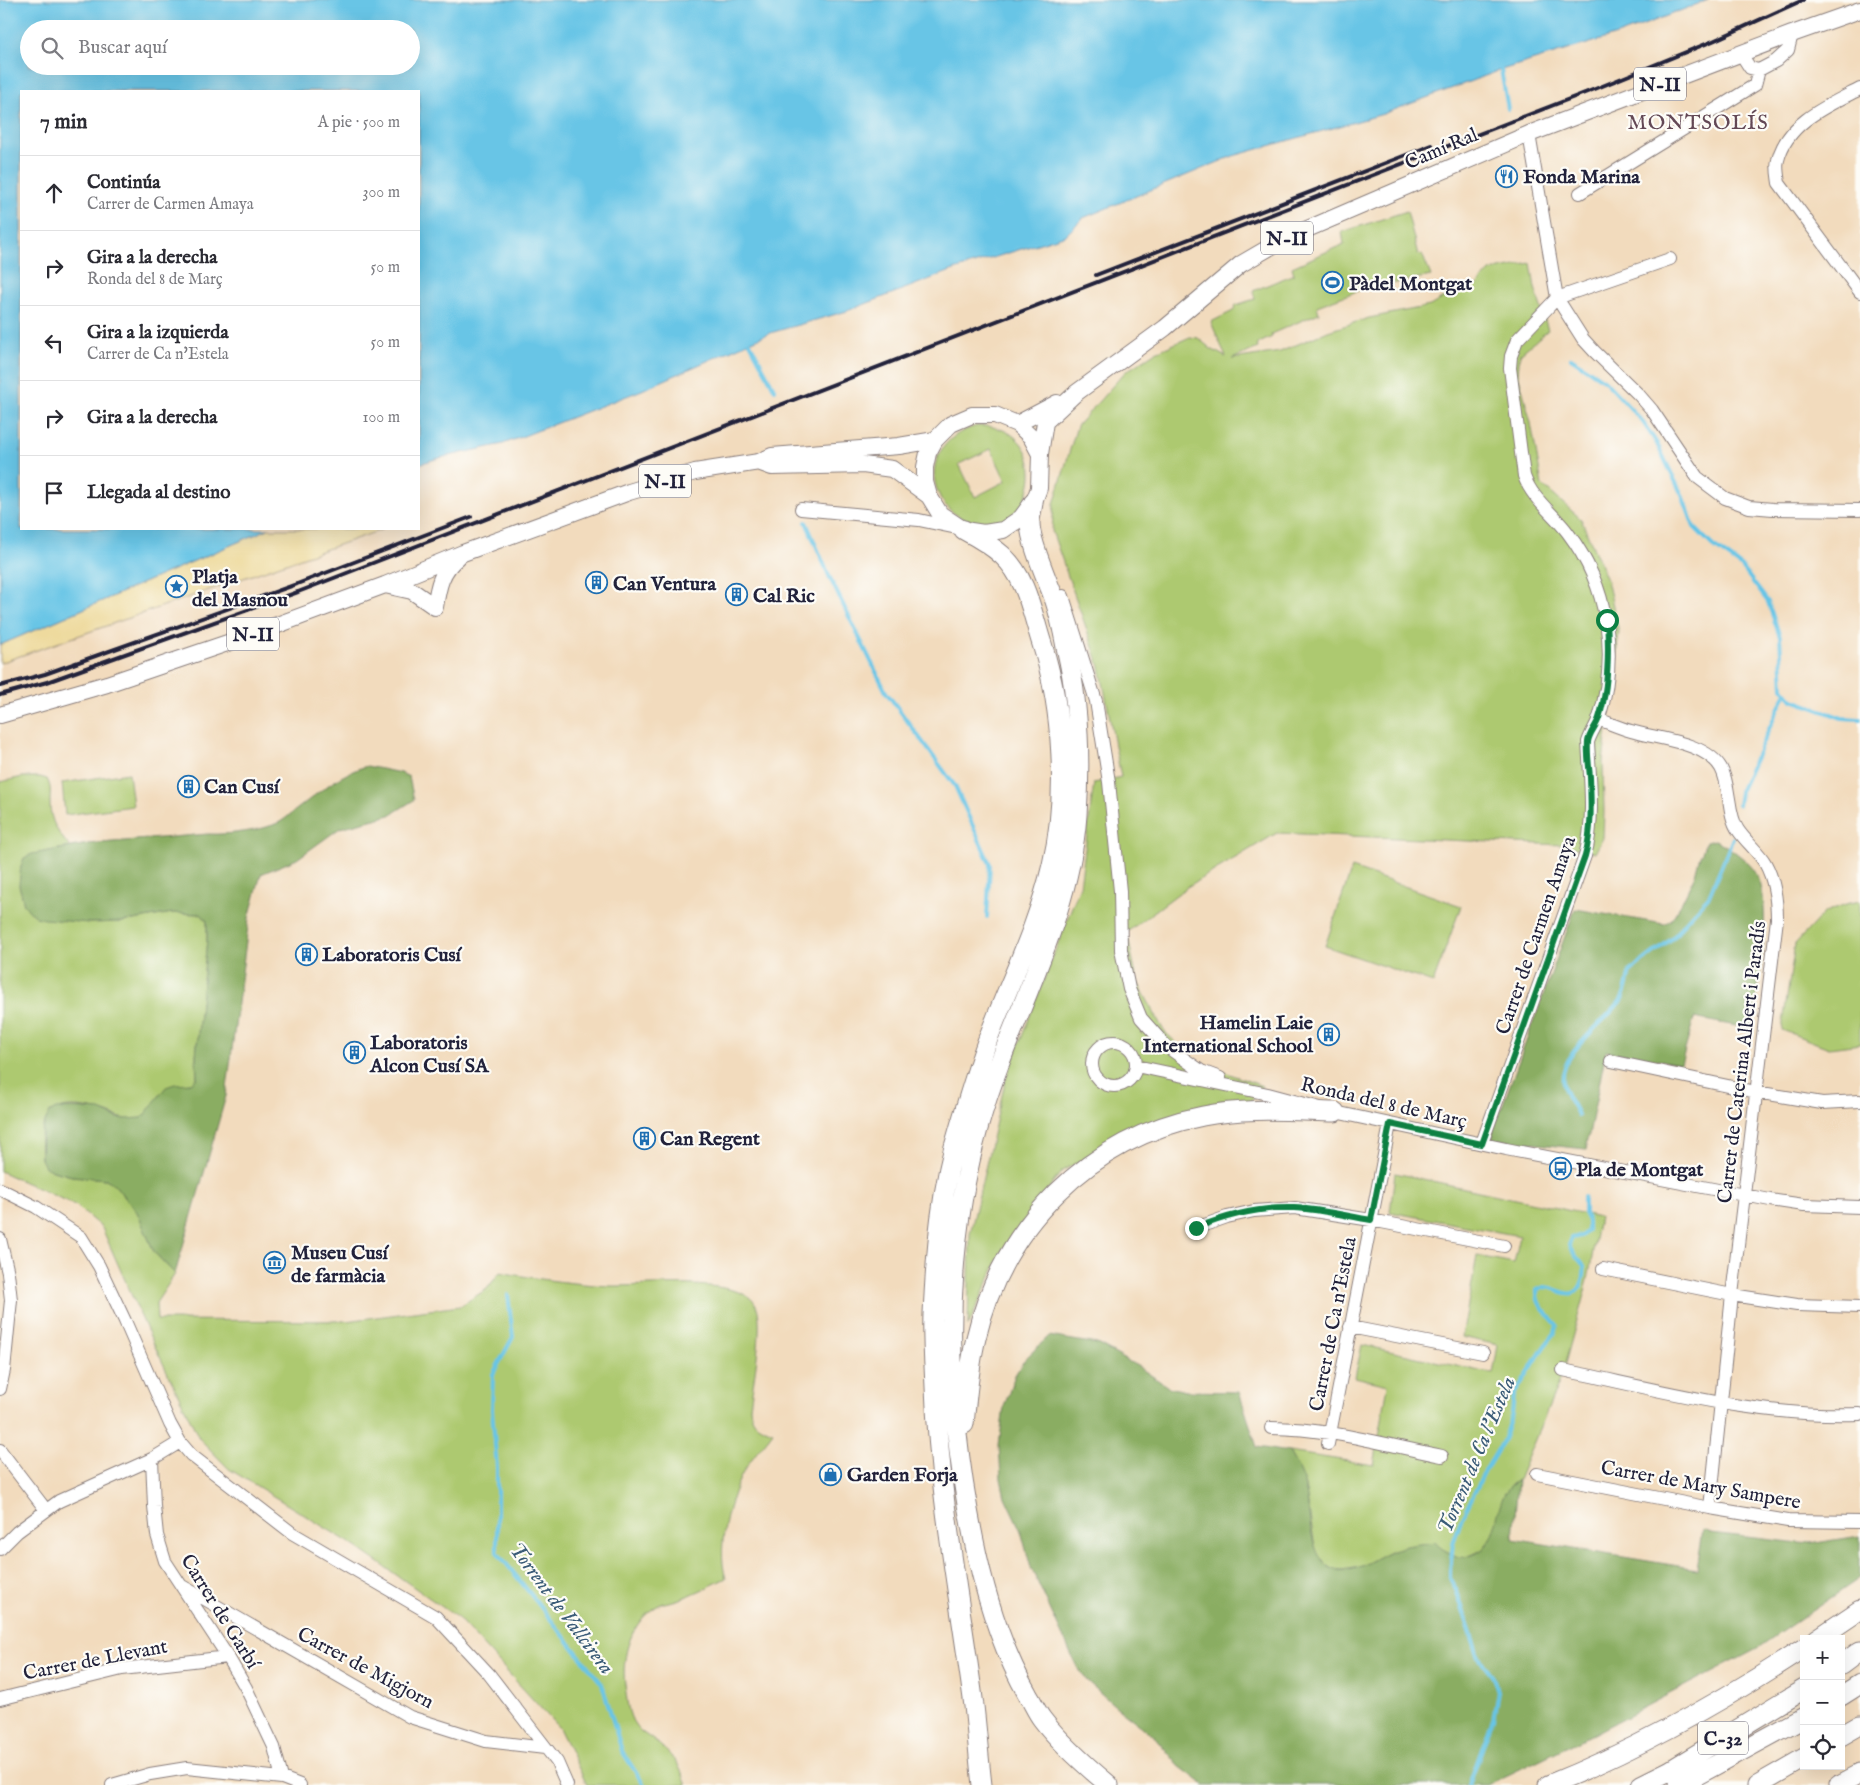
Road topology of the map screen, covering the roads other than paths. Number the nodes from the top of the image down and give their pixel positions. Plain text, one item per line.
1 (1860, 10) edge
2 (1792, 34) junction
3 (1741, 54) junction
4 (1760, 70) junction
5 (1860, 89) edge
6 (1528, 134) junction
7 (1580, 194) dead end
8 (1670, 260) dead end
9 (1860, 292) edge
10 (1557, 298) junction
11 (1076, 393) junction
12 (1017, 424) junction
13 (935, 440) junction
14 (1040, 454) junction
15 (759, 462) junction
16 (929, 496) junction
17 (1034, 503) junction
18 (801, 509) dead end
19 (1860, 510) edge
20 (940, 514) junction
21 (919, 520) junction
22 (964, 530) junction
23 (463, 552) junction
24 (1042, 565) junction
25 (385, 585) junction
26 (0, 715) edge
27 (1598, 720) junction
28 (1611, 1061) dead end
29 (1136, 1066) dead end
30 (1756, 1092) junction
31 (1268, 1094) junction
32 (1860, 1101) edge
33 (1336, 1112) junction
34 (1390, 1124) junction
35 (1482, 1144) junction
36 (0, 1189) edge
37 (1744, 1195) junction
38 (1860, 1207) edge
39 (1371, 1220) junction
40 (1196, 1228) dead end
41 (0, 1239) edge
42 (1504, 1246) dead end
43 (1603, 1269) dead end
44 (1732, 1295) junction
45 (1860, 1307) edge
46 (4, 1325) edge
47 (1350, 1327) junction
48 (1483, 1353) dead end
49 (1563, 1370) dead end
50 (0, 1389) edge
51 (1721, 1403) junction
52 (1860, 1414) edge
53 (1270, 1428) dead end
54 (1329, 1439) junction
55 (180, 1442) junction
56 (0, 1450) edge
57 (1442, 1456) dead end
58 (152, 1459) junction
59 (961, 1465) junction
60 (1537, 1474) dead end
61 (1710, 1508) junction
62 (46, 1510) junction
63 (1860, 1522) edge
64 (0, 1549) edge
65 (182, 1586) junction
66 (1860, 1610) edge
67 (1823, 1635) edge
68 (1800, 1651) edge
69 (1860, 1651) edge
70 (228, 1656) junction
71 (1845, 1661) edge
72 (1860, 1684) edge
73 (1800, 1691) edge
74 (1845, 1693) edge
75 (0, 1698) edge
76 (974, 1708) junction
77 (1800, 1718) edge
78 (1860, 1725) edge
79 (1845, 1734) edge
80 (545, 1748) junction
81 (1800, 1760) edge
82 (1860, 1774) edge
83 (282, 1778) junction
84 (112, 1785) edge
85 (300, 1785) edge
86 (568, 1785) edge
87 (982, 1785) edge
88 (995, 1785) edge
89 (1109, 1785) edge
90 (1548, 1785) edge
91 (1641, 1785) edge
92 (1679, 1785) edge
93 (1757, 1785) edge
94 (1839, 1785) edge

1 - 2 main road, Camí Ral / N-II
2 - 3 main road, Camí Ral / N-II
2 - 4 street
3 - 4 street
3 - 6 main road, Camí Ral / N-II
4 - 7 street
5 - 9 street
6 - 10 street
6 - 11 main road, Camí Ral / N-II
8 - 10 street
10 - 19 street
10 - 27 street, Carrer de Carmen Amaya
11 - 12 main road, N-II
11 - 14 main road, N-II
12 - 13 main road, N-II
12 - 14 main road, N-II
13 - 15 main road, N-II
13 - 16 main road, N-II
14 - 17 main road, N-II
15 - 16 main road, N-II
15 - 23 main road, N-II
16 - 20 main road, N-II
17 - 22 main road, N-II
17 - 24 highway
18 - 21 street
20 - 21 street
20 - 22 main road, N-II
21 - 22 street
22 - 76 highway
23 - 25 main road, N-II
23 - 25 main road
24 - 31 street
24 - 59 highway
25 - 26 main road, N-II
27 - 30 street, Carrer de Caterina Albert i Paradís
27 - 35 street, Carrer de Carmen Amaya
28 - 30 street
29 - 31 street, Ronda del 8 de Març
30 - 32 street
30 - 37 street, Carrer de Caterina Albert i Paradís
31 - 33 street, Ronda del 8 de Març
33 - 34 street, Ronda del 8 de Març
33 - 59 highway
34 - 35 street, Ronda del 8 de Març
34 - 39 street, Carrer de Ca n'Estela
35 - 37 street, Ronda del 8 de Març
36 - 55 street
37 - 38 street, Ronda del 8 de Març
37 - 44 street, Carrer de Caterina Albert i Paradís
39 - 40 street
39 - 42 street
39 - 47 street, Carrer de Ca n'Estela
41 - 46 street
43 - 44 street
44 - 45 street
44 - 51 street, Carrer de Caterina Albert i Paradís
46 - 50 street
47 - 48 street
47 - 54 street, Carrer de Ca n'Estela
49 - 51 street
51 - 52 street
51 - 61 street, Carrer de Caterina Albert i Paradís
53 - 54 street
54 - 57 street
55 - 58 street
55 - 80 street
56 - 62 street
58 - 62 street
58 - 65 street, Carrer de Garbí
59 - 89 highway
60 - 61 street, Carrer de Mary Sampere
61 - 63 street, Carrer de Mary Sampere
62 - 64 street
65 - 70 street, Carrer de Garbí
65 - 80 street, Carrer de Migjorn
66 - 67 highway
68 - 90 highway
69 - 71 highway
70 - 75 street, Carrer de Llevant
70 - 83 street, Carrer de Garbí
72 - 74 highway
73 - 91 highway, C-32
76 - 87 highway
76 - 88 highway
77 - 92 highway
78 - 79 highway
80 - 86 street
81 - 93 highway
82 - 94 highway
83 - 84 street
83 - 85 street

